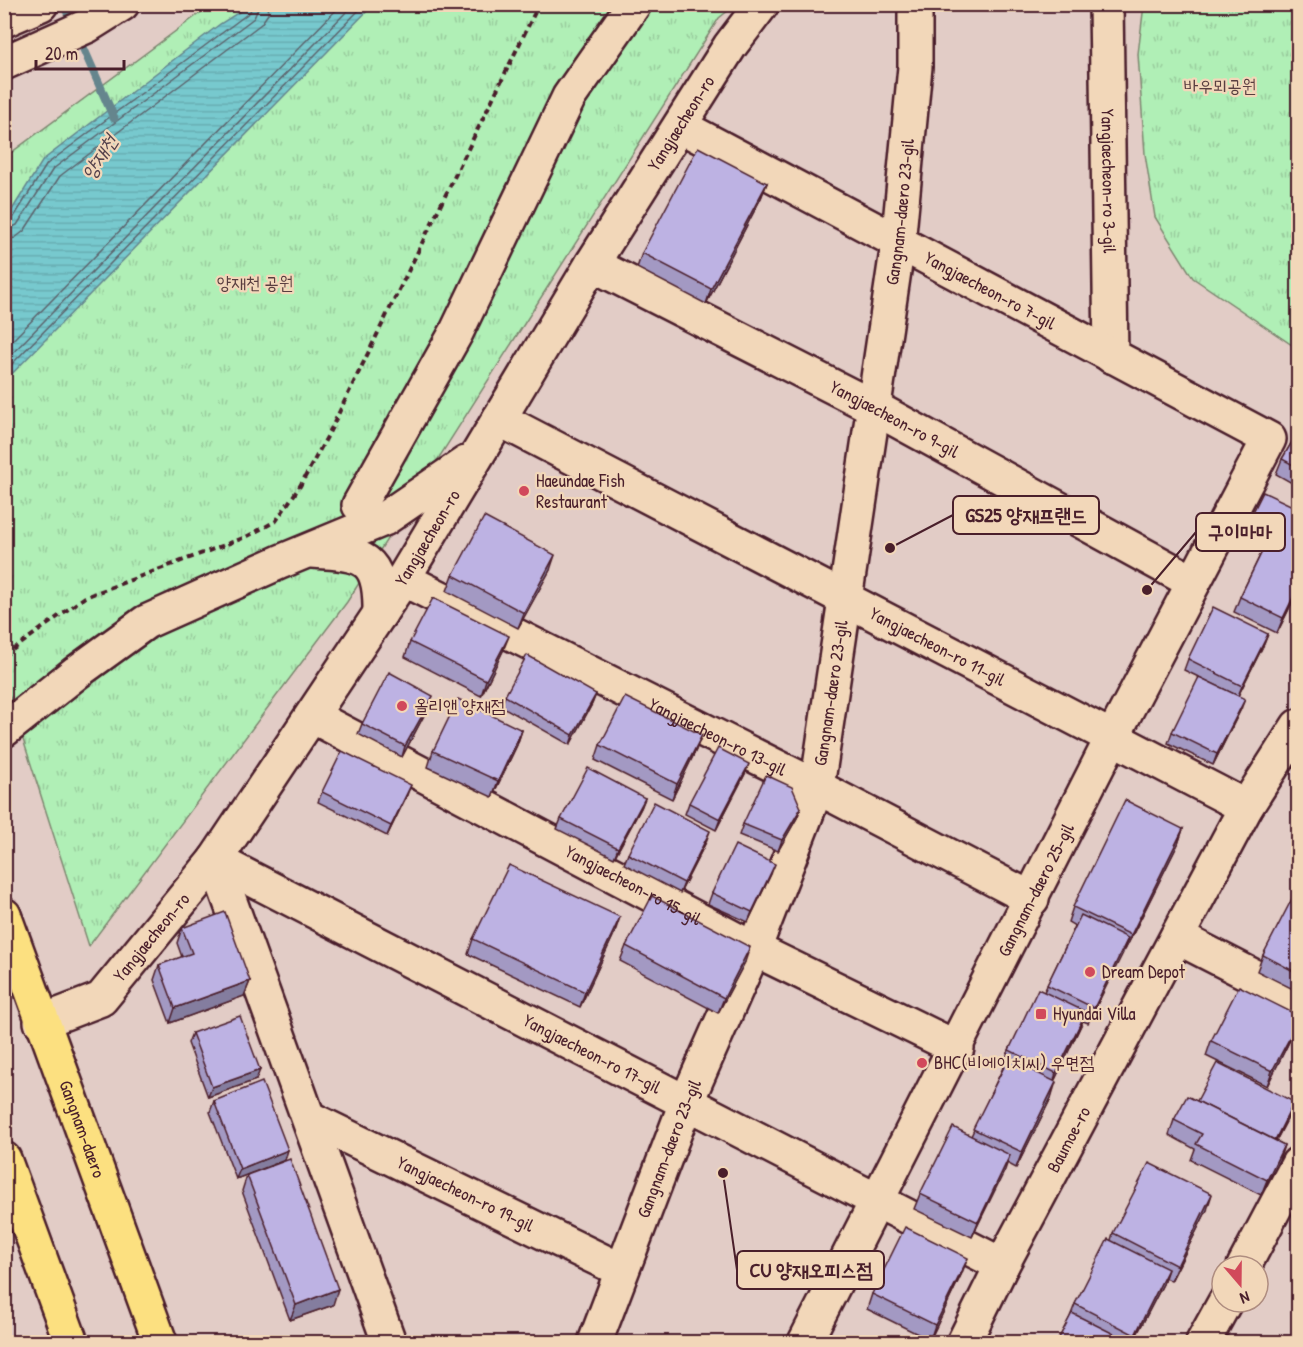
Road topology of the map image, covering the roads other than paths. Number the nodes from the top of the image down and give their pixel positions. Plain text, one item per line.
1 (41, 4) edge
2 (122, 4) edge
3 (634, 4) edge
4 (762, 4) edge
5 (915, 4) edge
6 (1106, 4) edge
7 (4, 20) edge
8 (4, 63) edge
9 (680, 126) junction
10 (898, 244) junction
11 (592, 264) junction
12 (1112, 356) junction
13 (873, 407) junction
14 (499, 419) junction
15 (1269, 439) joint
16 (477, 455) junction
17 (359, 506) dead end
18 (307, 550) junction
19 (403, 579) junction
20 (1192, 582) junction
21 (844, 599) junction
22 (380, 614) junction
23 (312, 716) junction
24 (1299, 726) edge
25 (4, 730) edge
26 (1112, 738) junction
27 (817, 787) junction
28 (1246, 807) junction
29 (216, 860) junction
30 (1032, 899) junction
31 (4, 915) edge
32 (1177, 937) junction
33 (754, 949) junction
34 (1299, 999) edge
35 (41, 1022) junction
36 (957, 1048) junction
37 (686, 1103) junction
38 (309, 1118) junction
39 (4, 1159) edge
40 (1299, 1164) edge
41 (878, 1202) junction
42 (1288, 1211) edge
43 (1254, 1254) edge
44 (1002, 1266) junction
45 (621, 1270) junction
46 (1218, 1314) edge
47 (72, 1342) edge
48 (160, 1342) edge
49 (389, 1342) edge
50 (595, 1342) edge
51 (805, 1342) edge
52 (964, 1342) edge
53 (1203, 1342) edge

1 - 7 street
2 - 8 street
3 - 17 street
4 - 9 street, Yangjaecheon-ro
5 - 10 street, Gangnam-daero 23-gil
6 - 12 street, Yangjaecheon-ro 3-gil
9 - 10 street, Yangjaecheon-ro 7-gil
9 - 11 street, Yangjaecheon-ro
10 - 12 street, Yangjaecheon-ro 7-gil
10 - 13 street, Gangnam-daero 23-gil
11 - 13 street, Yangjaecheon-ro 9-gil
11 - 14 street, Yangjaecheon-ro
12 - 15 street, Yangjaecheon-ro 7-gil
13 - 20 street, Yangjaecheon-ro 9-gil
13 - 21 street, Gangnam-daero 23-gil
14 - 16 street, Yangjaecheon-ro
14 - 21 street, Yangjaecheon-ro 11-gil
15 - 20 street, Gangnam-daero 25-gil
16 - 18 street
16 - 19 street, Yangjaecheon-ro
18 - 22 street
18 - 25 street
19 - 22 street, Yangjaecheon-ro
19 - 27 street, Yangjaecheon-ro 13-gil
20 - 26 street, Gangnam-daero 25-gil
21 - 26 street, Yangjaecheon-ro 11-gil
21 - 27 street, Gangnam-daero 23-gil
22 - 23 street, Yangjaecheon-ro
23 - 29 street, Yangjaecheon-ro
23 - 33 street, Yangjaecheon-ro 15-gil
24 - 28 street, Baumoe-ro
26 - 28 street, Yangjaecheon-ro 11-gil
26 - 30 street, Gangnam-daero 25-gil
27 - 30 street, Yangjaecheon-ro 13-gil
27 - 33 street, Gangnam-daero 23-gil
28 - 32 street, Baumoe-ro
29 - 35 street, Yangjaecheon-ro
29 - 37 street, Yangjaecheon-ro 17-gil
29 - 38 street
30 - 36 street, Gangnam-daero 25-gil
31 - 35 main road, Gangnam-daero
32 - 34 street
32 - 44 street, Baumoe-ro
33 - 36 street, Yangjaecheon-ro 15-gil
33 - 37 street, Gangnam-daero 23-gil
35 - 48 main road, Gangnam-daero
36 - 41 street, Gangnam-daero 25-gil
37 - 41 street, Yangjaecheon-ro 17-gil
37 - 45 street, Gangnam-daero 23-gil
38 - 45 street, Yangjaecheon-ro 19-gil
38 - 49 street
39 - 47 main road
40 - 42 street
41 - 44 street, Yangjaecheon-ro 17-gil
41 - 51 street, Gangnam-daero 25-gil
42 - 43 street
44 - 52 street, Baumoe-ro
45 - 50 street, Gangnam-daero 23-gil
46 - 53 street

